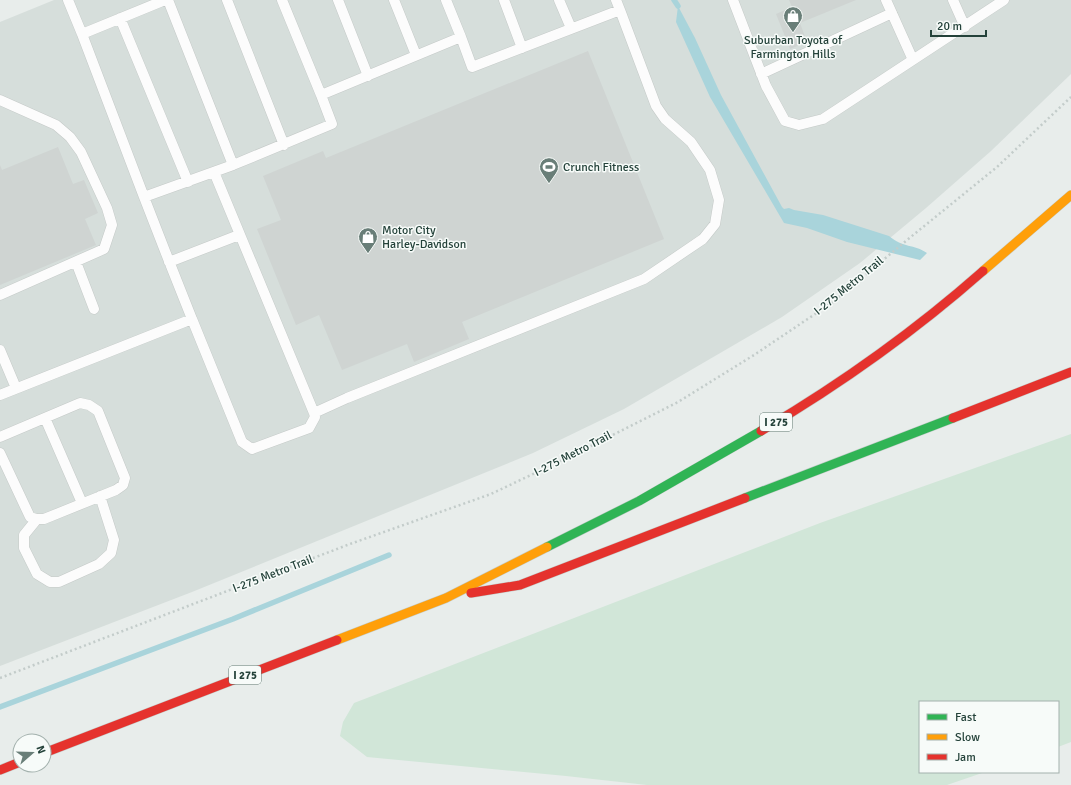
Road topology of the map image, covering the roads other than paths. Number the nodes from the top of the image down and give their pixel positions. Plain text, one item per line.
1 (68, 0) edge
2 (165, 0) edge
3 (168, 0) edge
4 (227, 0) edge
5 (282, 0) edge
6 (338, 0) edge
7 (394, 0) edge
8 (446, 0) edge
9 (504, 0) edge
10 (559, 0) edge
11 (616, 0) edge
12 (733, 0) edge
13 (886, 0) edge
14 (953, 0) edge
15 (1004, 0) edge
16 (620, 10) junction
17 (892, 13) junction
18 (120, 18) junction
19 (965, 26) junction
20 (571, 28) junction
21 (82, 34) junction
22 (461, 37) junction
23 (522, 48) junction
24 (416, 55) junction
25 (913, 60) junction
26 (762, 74) junction
27 (368, 76) junction
28 (321, 96) junction
29 (0, 100) edge
30 (284, 145) junction
31 (233, 165) junction
32 (214, 172) junction
33 (188, 182) junction
34 (1071, 195) edge
35 (144, 197) junction
36 (239, 235) junction
37 (76, 262) junction
38 (169, 262) junction
39 (0, 296) edge
40 (94, 309) dead end
41 (192, 319) junction
42 (0, 350) edge
43 (1071, 372) edge
44 (16, 388) junction
45 (0, 395) edge
46 (314, 413) junction
47 (45, 418) junction
48 (0, 437) edge
49 (0, 452) edge
50 (100, 496) junction
51 (82, 503) junction
52 (37, 519) junction
53 (446, 598) junction
54 (52, 750) edge
55 (12, 765) edge
56 (0, 770) edge

1 - 21 lane
2 - 18 lane
3 - 31 lane
4 - 30 lane
5 - 28 lane
6 - 27 lane
7 - 24 lane
8 - 22 lane
9 - 23 lane
10 - 20 lane
11 - 16 lane
12 - 26 lane
13 - 17 lane
14 - 19 lane
15 - 19 lane
16 - 20 lane
16 - 46 lane
17 - 25 lane
17 - 26 lane
18 - 21 lane
18 - 33 lane
19 - 25 lane
20 - 23 lane
21 - 35 lane
22 - 23 lane
22 - 24 lane
24 - 27 lane
25 - 26 lane
27 - 28 lane
28 - 30 lane
29 - 37 lane
30 - 31 lane
31 - 32 lane
32 - 33 lane
32 - 36 lane
33 - 35 lane
34 - 53 highway, I 275
35 - 38 lane
36 - 38 lane
36 - 46 lane
37 - 39 lane
37 - 40 lane
38 - 41 lane
41 - 44 lane
41 - 46 lane
42 - 44 lane
43 - 53 highway
44 - 45 lane
47 - 48 lane
47 - 50 lane
47 - 51 lane
49 - 52 lane
50 - 51 lane
50 - 52 lane
51 - 52 lane
53 - 54 highway, I 275
55 - 56 highway

